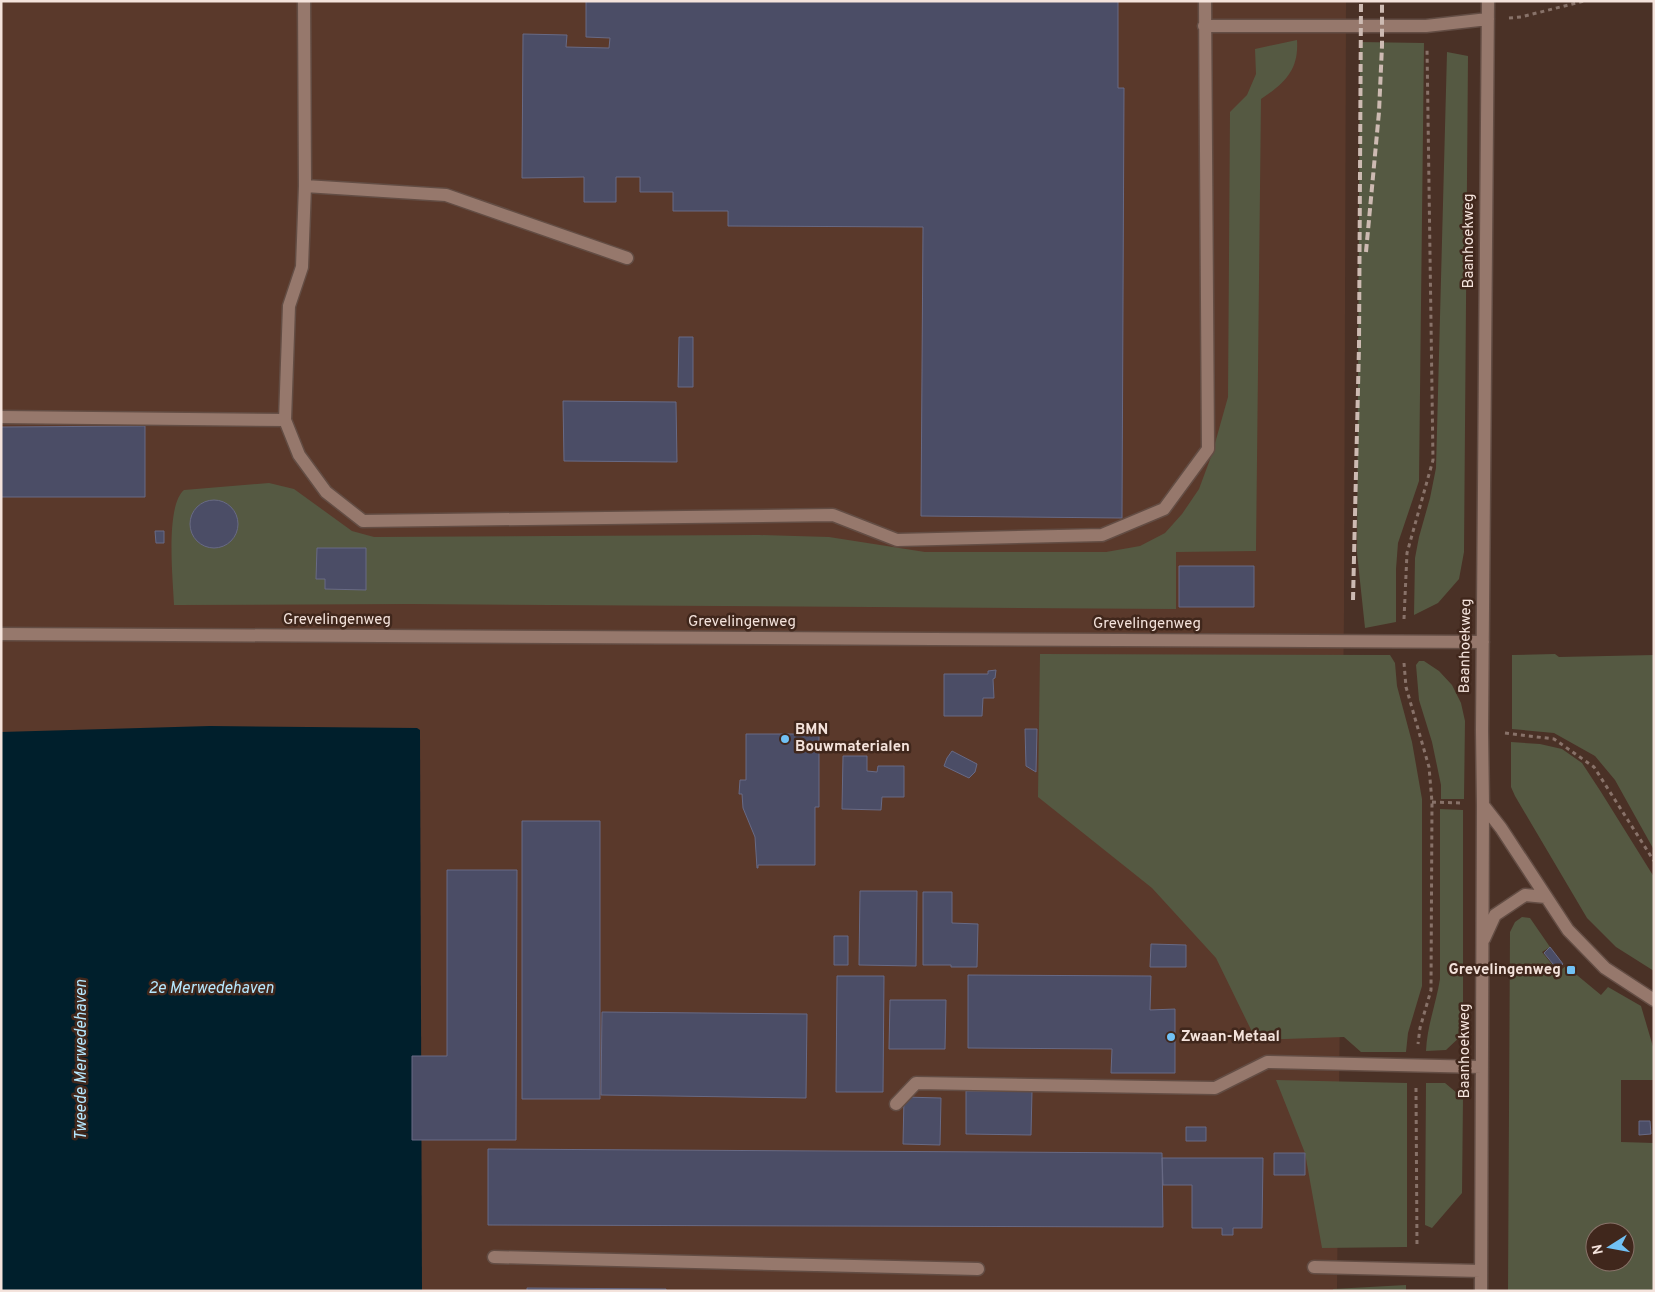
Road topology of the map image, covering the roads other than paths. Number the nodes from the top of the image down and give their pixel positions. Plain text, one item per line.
1 (304, 1) edge
2 (1205, 1) edge
3 (1488, 1) edge
4 (1488, 19) junction
5 (1204, 26) junction
6 (305, 186) junction
7 (627, 258) dead end
8 (1, 417) edge
9 (285, 420) junction
10 (1, 634) edge
11 (1483, 642) junction
12 (1483, 805) junction
13 (1546, 896) junction
14 (1482, 943) junction
15 (1654, 1000) edge
16 (1482, 1066) junction
17 (896, 1104) dead end
18 (494, 1257) dead end
19 (1314, 1267) dead end
20 (978, 1269) dead end
21 (1481, 1271) junction
22 (1481, 1291) edge

1 - 6 street
2 - 5 street
3 - 4 street, Baanhoekweg
4 - 5 street
4 - 11 street, Baanhoekweg
5 - 9 street
6 - 7 street
6 - 9 street
8 - 9 street
10 - 11 street, Grevelingenweg
11 - 12 street, Baanhoekweg
12 - 13 street
12 - 14 street, Baanhoekweg
13 - 14 street
13 - 15 street
14 - 16 street, Baanhoekweg
16 - 17 street
16 - 21 street, Baanhoekweg
18 - 20 street
19 - 21 street
21 - 22 street, Baanhoekweg

